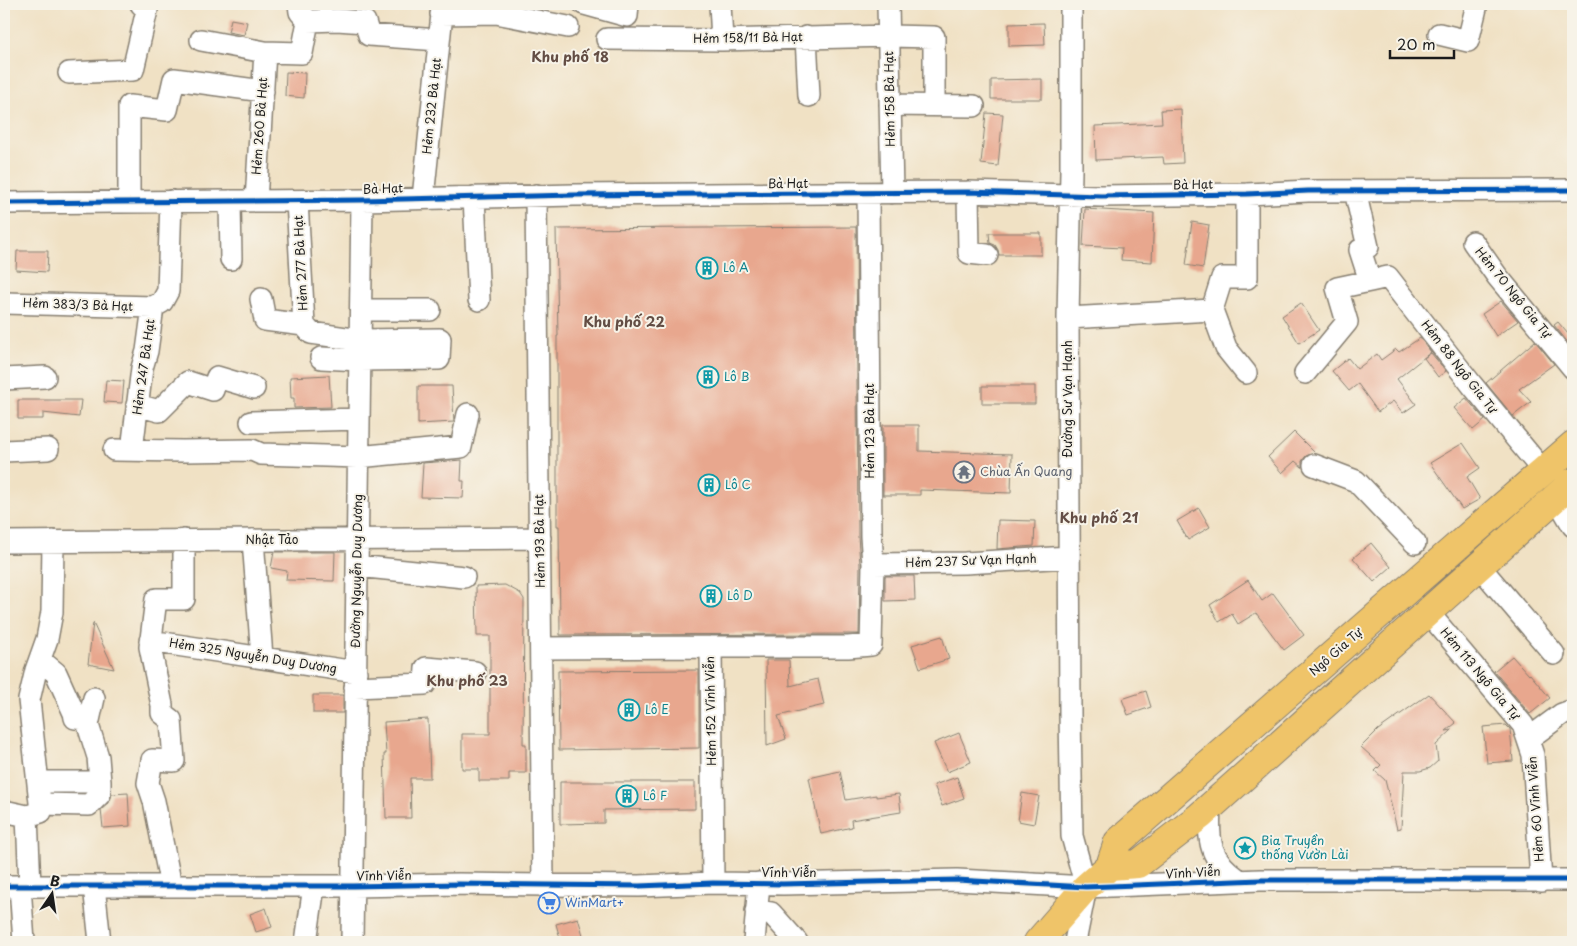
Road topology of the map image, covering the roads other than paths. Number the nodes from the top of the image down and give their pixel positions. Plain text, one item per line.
1 (141, 4) edge
2 (584, 4) edge
3 (628, 4) edge
4 (720, 4) edge
5 (888, 4) edge
6 (1071, 4) edge
7 (1477, 4) edge
8 (442, 9) edge
9 (303, 12) edge
10 (568, 27) dead end
11 (1439, 34) dead end
12 (889, 36) junction
13 (806, 37) junction
14 (607, 39) dead end
15 (201, 40) dead end
16 (439, 40) junction
17 (722, 40) junction
18 (265, 52) junction
19 (68, 72) dead end
20 (263, 91) junction
21 (809, 96) dead end
22 (890, 105) junction
23 (934, 105) junction
24 (974, 106) dead end
25 (1573, 190) edge
26 (1355, 191) junction
27 (968, 192) junction
28 (892, 193) junction
29 (868, 194) junction
30 (1247, 194) junction
31 (536, 195) junction
32 (1070, 195) junction
33 (474, 196) junction
34 (423, 198) junction
35 (297, 200) junction
36 (362, 200) junction
37 (171, 201) junction
38 (230, 201) junction
39 (256, 201) junction
40 (129, 202) junction
41 (4, 203) edge
42 (1472, 242) dead end
43 (987, 255) dead end
44 (231, 259) dead end
45 (1370, 281) junction
46 (261, 299) dead end
47 (479, 300) dead end
48 (4, 303) edge
49 (153, 307) junction
50 (361, 310) junction
51 (430, 310) dead end
52 (1212, 310) junction
53 (1068, 318) junction
54 (304, 325) junction
55 (439, 349) dead end
56 (360, 350) junction
57 (321, 358) dead end
58 (1573, 368) edge
59 (1246, 373) dead end
60 (1305, 373) dead end
61 (45, 377) dead end
62 (4, 379) edge
63 (138, 405) junction
64 (468, 414) dead end
65 (359, 419) junction
66 (251, 422) junction
67 (1573, 445) edge
68 (48, 450) dead end
69 (244, 450) junction
70 (4, 451) edge
71 (358, 457) junction
72 (1314, 465) dead end
73 (1543, 472) junction
74 (1565, 490) edge
75 (1573, 526) edge
76 (540, 538) junction
77 (357, 539) junction
78 (184, 540) junction
79 (253, 540) junction
80 (52, 541) junction
81 (4, 542) edge
82 (1415, 543) dead end
83 (1069, 557) junction
84 (873, 564) junction
85 (357, 566) junction
86 (1480, 567) junction
87 (464, 577) dead end
88 (1427, 611) junction
89 (150, 641) junction
90 (711, 647) junction
91 (848, 647) joint
92 (541, 648) junction
93 (1554, 654) dead end
94 (262, 657) junction
95 (40, 660) junction
96 (475, 676) dead end
97 (356, 680) junction
98 (94, 698) dead end
99 (1573, 710) edge
100 (89, 719) junction
101 (1528, 739) junction
102 (38, 782) junction
103 (100, 782) junction
104 (1210, 807) junction
105 (34, 810) junction
106 (4, 811) edge
107 (1110, 866) junction
108 (1239, 880) junction
109 (1573, 880) edge
110 (1540, 881) junction
111 (713, 883) junction
112 (759, 883) junction
113 (18, 886) edge
114 (94, 886) junction
115 (171, 886) junction
116 (314, 886) junction
117 (353, 886) junction
118 (543, 886) junction
119 (1086, 887) junction
120 (756, 911) junction
121 (24, 942) edge
122 (100, 942) edge
123 (306, 942) edge
124 (352, 942) edge
125 (754, 942) edge
126 (797, 942) edge
127 (1038, 942) edge
128 (1075, 942) edge

1 - 19 street
2 - 3 street
4 - 17 street
5 - 12 street, Hẻm 158 Bà Hạt
6 - 32 street, Đường Sư Vạn Hạnh
7 - 11 street
8 - 10 street
8 - 16 street, Hẻm 232 Bà Hạt
9 - 16 street
9 - 18 street
12 - 13 street, Hẻm 158/11 Bà Hạt
12 - 22 street, Hẻm 158 Bà Hạt
12 - 23 street, Hẻm 158/11 Bà Hạt
13 - 17 street, Hẻm 158/11 Bà Hạt
13 - 21 street
14 - 17 street, Hẻm 158/11 Bà Hạt
15 - 18 street
16 - 34 street, Hẻm 232 Bà Hạt
18 - 20 street, Hẻm 260 Bà Hạt
20 - 39 street, Hẻm 260 Bà Hạt
20 - 40 street
22 - 23 street
22 - 28 street, Hẻm 158 Bà Hạt
23 - 24 street
25 - 26 street, Bà Hạt
26 - 30 street, Bà Hạt
26 - 45 street
27 - 28 street, Bà Hạt
27 - 32 street, Bà Hạt
27 - 43 street
28 - 29 street, Bà Hạt
29 - 31 street, Bà Hạt
29 - 84 street, Hẻm 123 Bà Hạt
30 - 32 street, Bà Hạt
30 - 52 street
31 - 33 street, Bà Hạt
31 - 76 street, Hẻm 193 Bà Hạt
32 - 53 street, Đường Sư Vạn Hạnh
33 - 34 street, Bà Hạt
33 - 47 street
34 - 36 street, Bà Hạt
35 - 36 street, Bà Hạt
35 - 39 street, Bà Hạt
35 - 54 street, Hẻm 277 Bà Hạt
36 - 50 street, Đường Nguyễn Duy Dương
37 - 38 street, Bà Hạt
37 - 40 street, Bà Hạt
37 - 49 street, Hẻm 247 Bà Hạt
38 - 39 street, Bà Hạt
38 - 44 street
40 - 41 street, Bà Hạt
42 - 58 street, Hẻm 70 Ngô Gia Tự
45 - 60 street
45 - 73 street, Hẻm 88 Ngô Gia Tự
46 - 54 street
48 - 49 street, Hẻm 383/3 Bà Hạt
49 - 63 street, Hẻm 247 Bà Hạt
50 - 51 street
50 - 56 street, Đường Nguyễn Duy Dương
52 - 53 street
52 - 59 street
53 - 83 street, Đường Sư Vạn Hạnh
54 - 56 street
55 - 56 street
56 - 57 street
56 - 65 street, Đường Nguyễn Duy Dương
61 - 62 street
63 - 66 street
63 - 69 street, Hẻm 247 Bà Hạt
64 - 71 street
65 - 66 street
65 - 71 street, Đường Nguyễn Duy Dương
66 - 69 street
67 - 73 main road, Ngô Gia Tự
68 - 70 street
69 - 71 street
71 - 77 street, Đường Nguyễn Duy Dương
72 - 82 street
73 - 107 main road, Ngô Gia Tự
74 - 75 street
74 - 86 main road
76 - 77 street, Nhật Tảo
76 - 92 street, Hẻm 193 Bà Hạt
77 - 79 street, Nhật Tảo
77 - 85 street, Đường Nguyễn Duy Dương
78 - 79 street, Nhật Tảo
78 - 80 street, Nhật Tảo
78 - 89 street
79 - 94 street
80 - 81 street, Nhật Tảo
80 - 95 street
83 - 84 street, Hẻm 237 Sư Vạn Hạnh
83 - 119 street, Đường Sư Vạn Hạnh
84 - 91 street, Hẻm 123 Bà Hạt
85 - 87 street
85 - 97 street, Đường Nguyễn Duy Dương
86 - 88 main road
86 - 93 street
88 - 101 street, Hẻm 113 Ngô Gia Tự
88 - 104 main road
89 - 94 street, Hẻm 325 Nguyễn Duy Dương
89 - 115 street
90 - 91 street, Hẻm 152 Vĩnh Viễn
90 - 92 street
90 - 111 street, Hẻm 152 Vĩnh Viễn
92 - 118 street, Hẻm 193 Bà Hạt
94 - 97 street, Hẻm 325 Nguyễn Duy Dương
95 - 100 street
95 - 102 street
96 - 97 street, Hẻm 325 Nguyễn Duy Dương
97 - 117 street, Đường Nguyễn Duy Dương
98 - 100 street
99 - 101 street
100 - 103 street
101 - 110 street, Hẻm 60 Vĩnh Viễn
102 - 103 street
102 - 105 street
103 - 105 street
104 - 107 main road
104 - 108 street
105 - 106 street
105 - 113 street
107 - 119 main road
108 - 110 street, Vĩnh Viễn
108 - 119 street, Vĩnh Viễn
109 - 110 street, Vĩnh Viễn
111 - 112 street, Vĩnh Viễn
111 - 118 street, Vĩnh Viễn
112 - 119 street, Vĩnh Viễn
112 - 120 street
113 - 114 street, Vĩnh Viễn
113 - 121 street
114 - 115 street, Vĩnh Viễn
114 - 122 street
115 - 116 street, Vĩnh Viễn
116 - 117 street, Vĩnh Viễn
116 - 123 street
117 - 118 street, Vĩnh Viễn
117 - 124 street, Đường Nguyễn Duy Dương
119 - 127 main road
119 - 128 street, Đường Sư Vạn Hạnh
120 - 125 street
120 - 126 street

